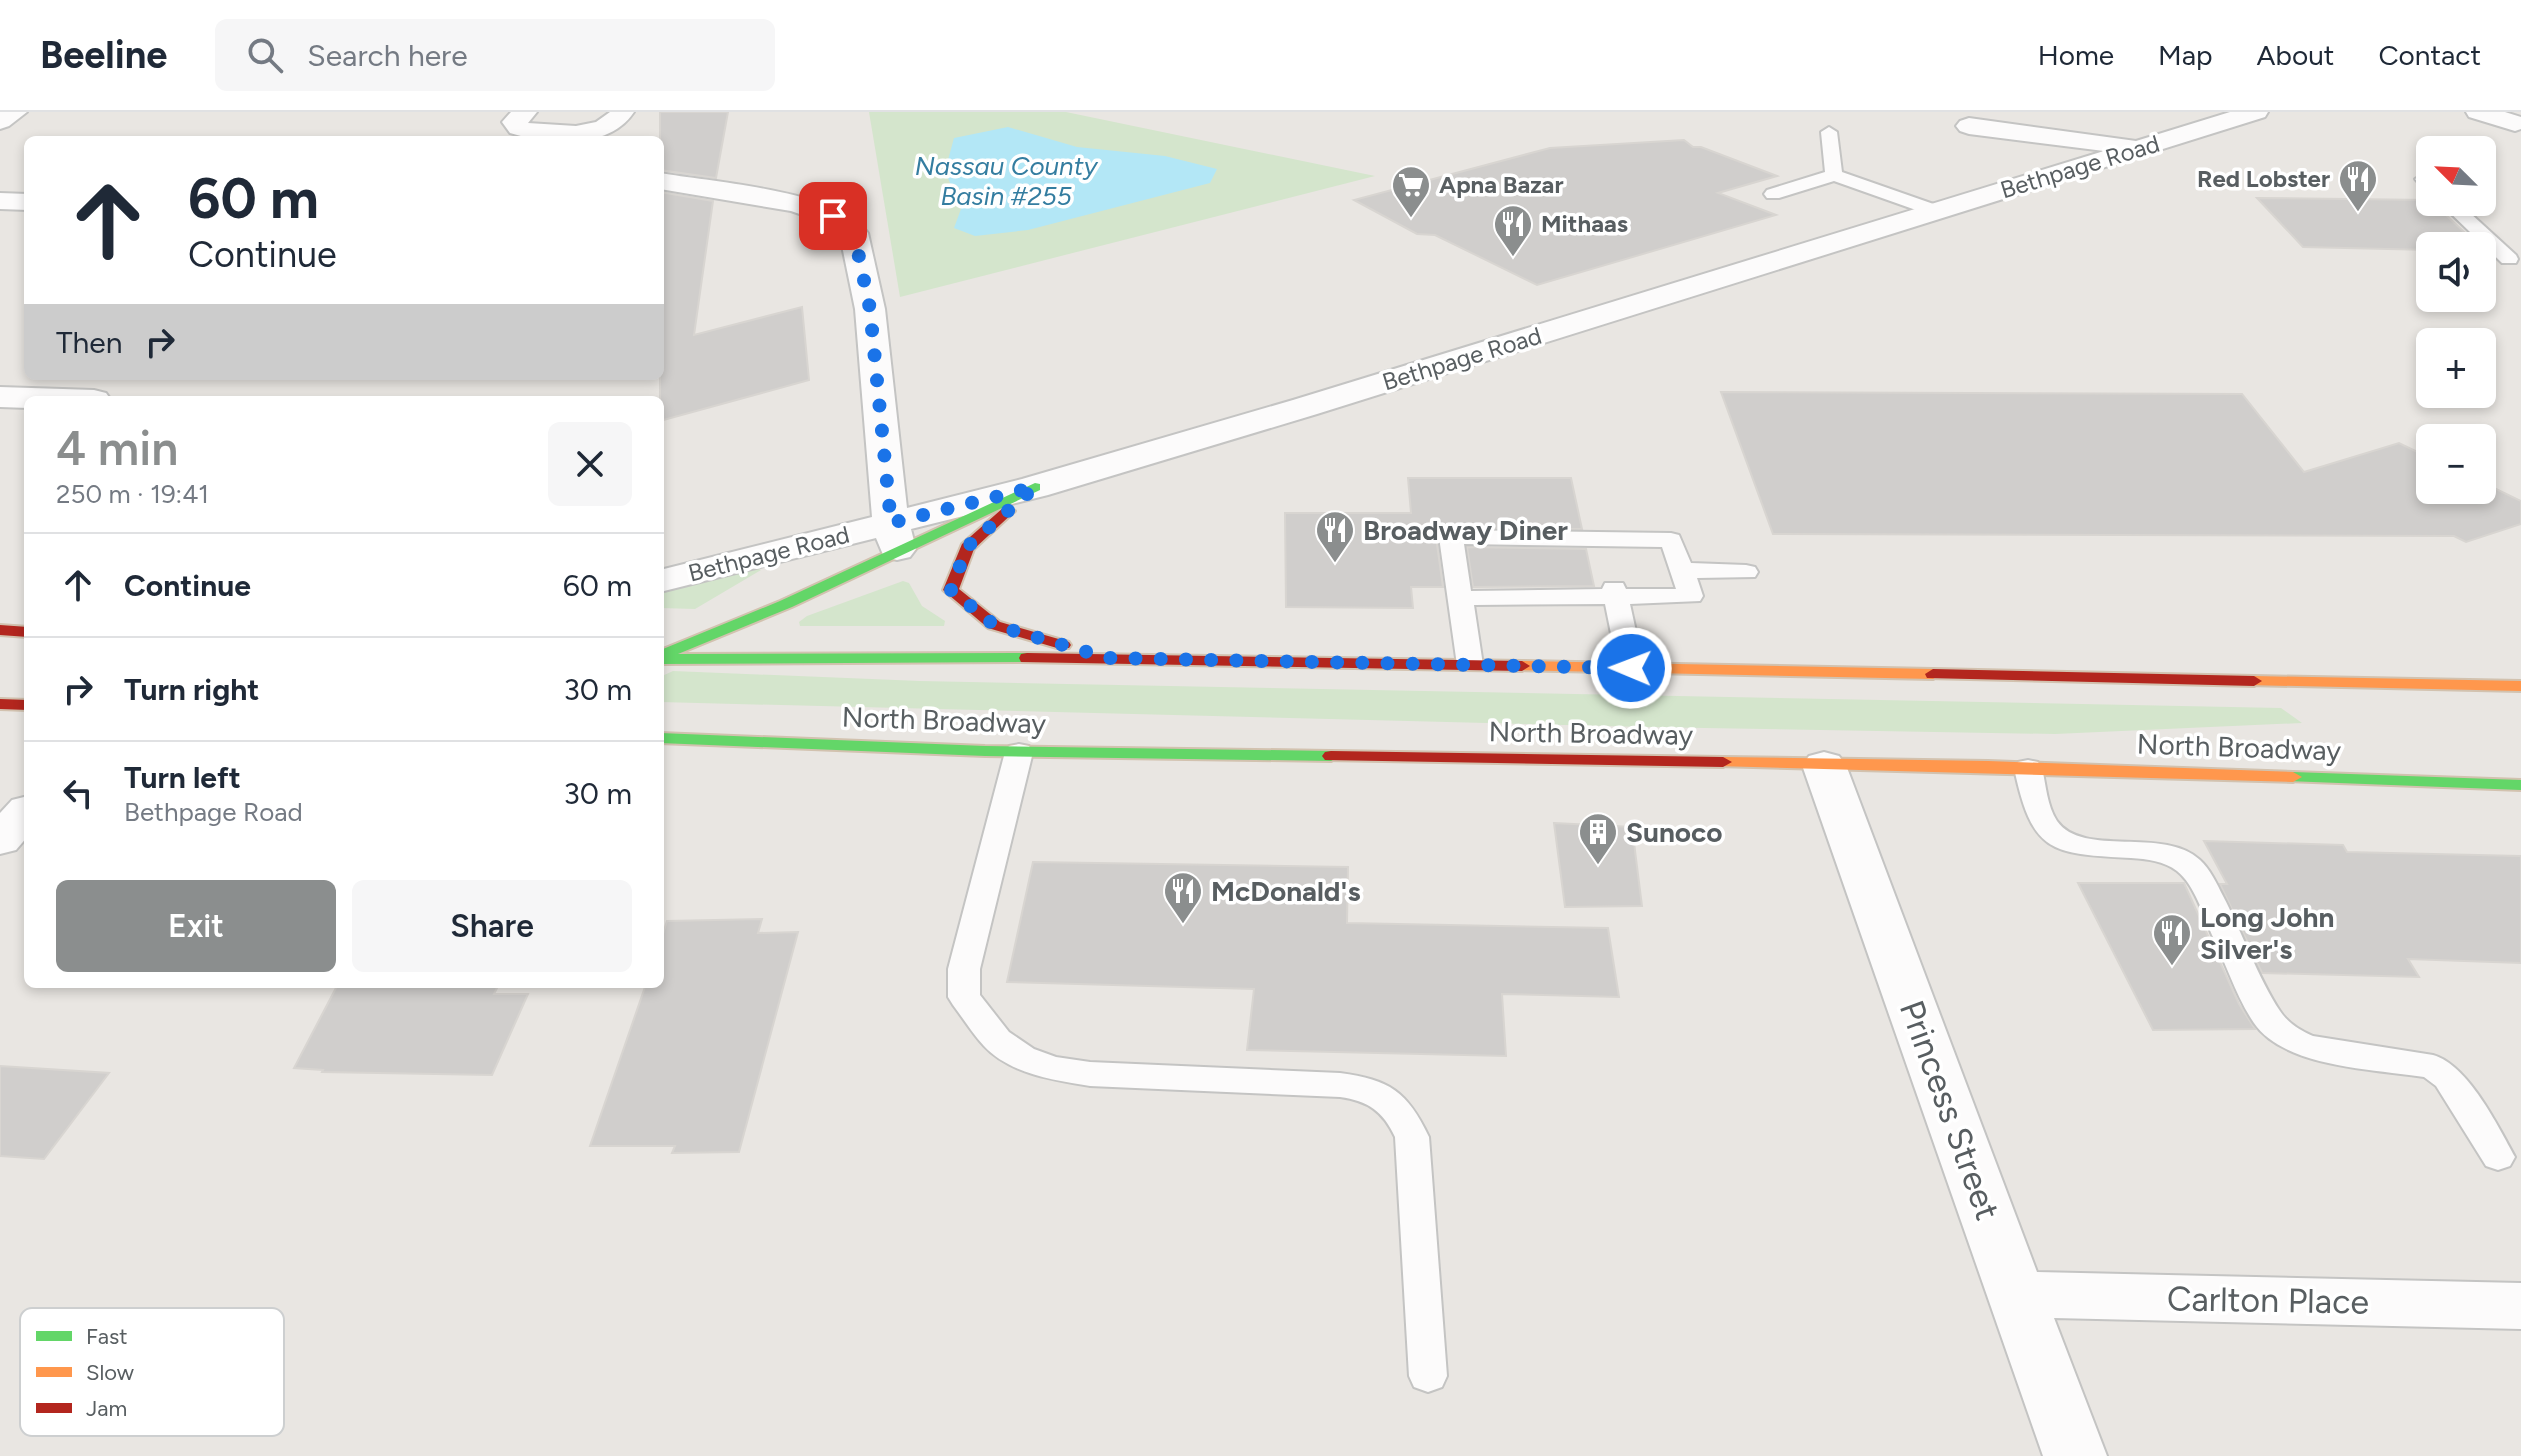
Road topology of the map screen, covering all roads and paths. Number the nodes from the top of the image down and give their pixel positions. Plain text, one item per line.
1 (15, 112) edge
2 (525, 112) edge
3 (622, 112) edge
4 (2256, 112) edge
5 (2478, 112) edge
6 (1960, 119) edge
7 (0, 121) edge
8 (2512, 121) edge
9 (1829, 132) dead end
10 (558, 136) edge
11 (573, 136) edge
12 (2140, 148) junction
13 (2023, 166) junction
14 (1834, 175) junction
15 (664, 182) edge
16 (1773, 194) dead end
17 (0, 201) edge
18 (24, 202) edge
19 (1936, 211) junction
20 (2463, 216) edge
21 (2509, 259) dead end
22 (0, 397) edge
23 (24, 398) edge
24 (1035, 487) junction
25 (894, 537) junction
26 (1682, 570) junction
27 (1746, 572) dead end
28 (664, 580) edge
29 (1615, 592) junction
30 (1461, 598) junction
31 (0, 630) edge
32 (24, 632) edge
33 (664, 655) edge
34 (664, 657) edge
35 (1108, 658) junction
36 (1470, 665) junction
37 (1631, 668) junction
38 (2521, 686) edge
39 (0, 704) edge
40 (24, 705) edge
41 (664, 738) edge
42 (1019, 752) junction
43 (1824, 765) junction
44 (2028, 768) junction
45 (2521, 785) edge
46 (24, 813) edge
47 (0, 840) edge
48 (2498, 1157) dead end
49 (2016, 1294) junction
50 (2521, 1306) edge
51 (1428, 1376) dead end
52 (2075, 1456) edge

1 - 7 street
2 - 10 street
3 - 11 street
4 - 12 street, Bethpage Road
5 - 8 street
6 - 12 street
6 - 13 street
9 - 14 lane
12 - 13 street, Bethpage Road
13 - 19 street, Bethpage Road
14 - 16 lane
14 - 19 lane
15 - 25 street
17 - 18 street
19 - 24 street, Bethpage Road
20 - 21 lane
22 - 23 street
24 - 25 street, Bethpage Road
24 - 35 main road
25 - 28 street, Bethpage Road
25 - 33 main road
26 - 27 lane
26 - 29 lane
26 - 30 lane
29 - 30 lane
29 - 37 lane
30 - 36 lane
31 - 32 main road
34 - 35 main road, North Broadway
35 - 36 main road, North Broadway
36 - 37 main road, North Broadway
37 - 38 main road, North Broadway
39 - 40 main road
41 - 42 main road, North Broadway
42 - 43 main road, North Broadway
42 - 51 lane
43 - 44 main road, North Broadway
43 - 49 street, Princess Street
44 - 45 main road, North Broadway
44 - 48 lane
46 - 47 street
49 - 50 street, Carlton Place
49 - 52 street, Princess Street

